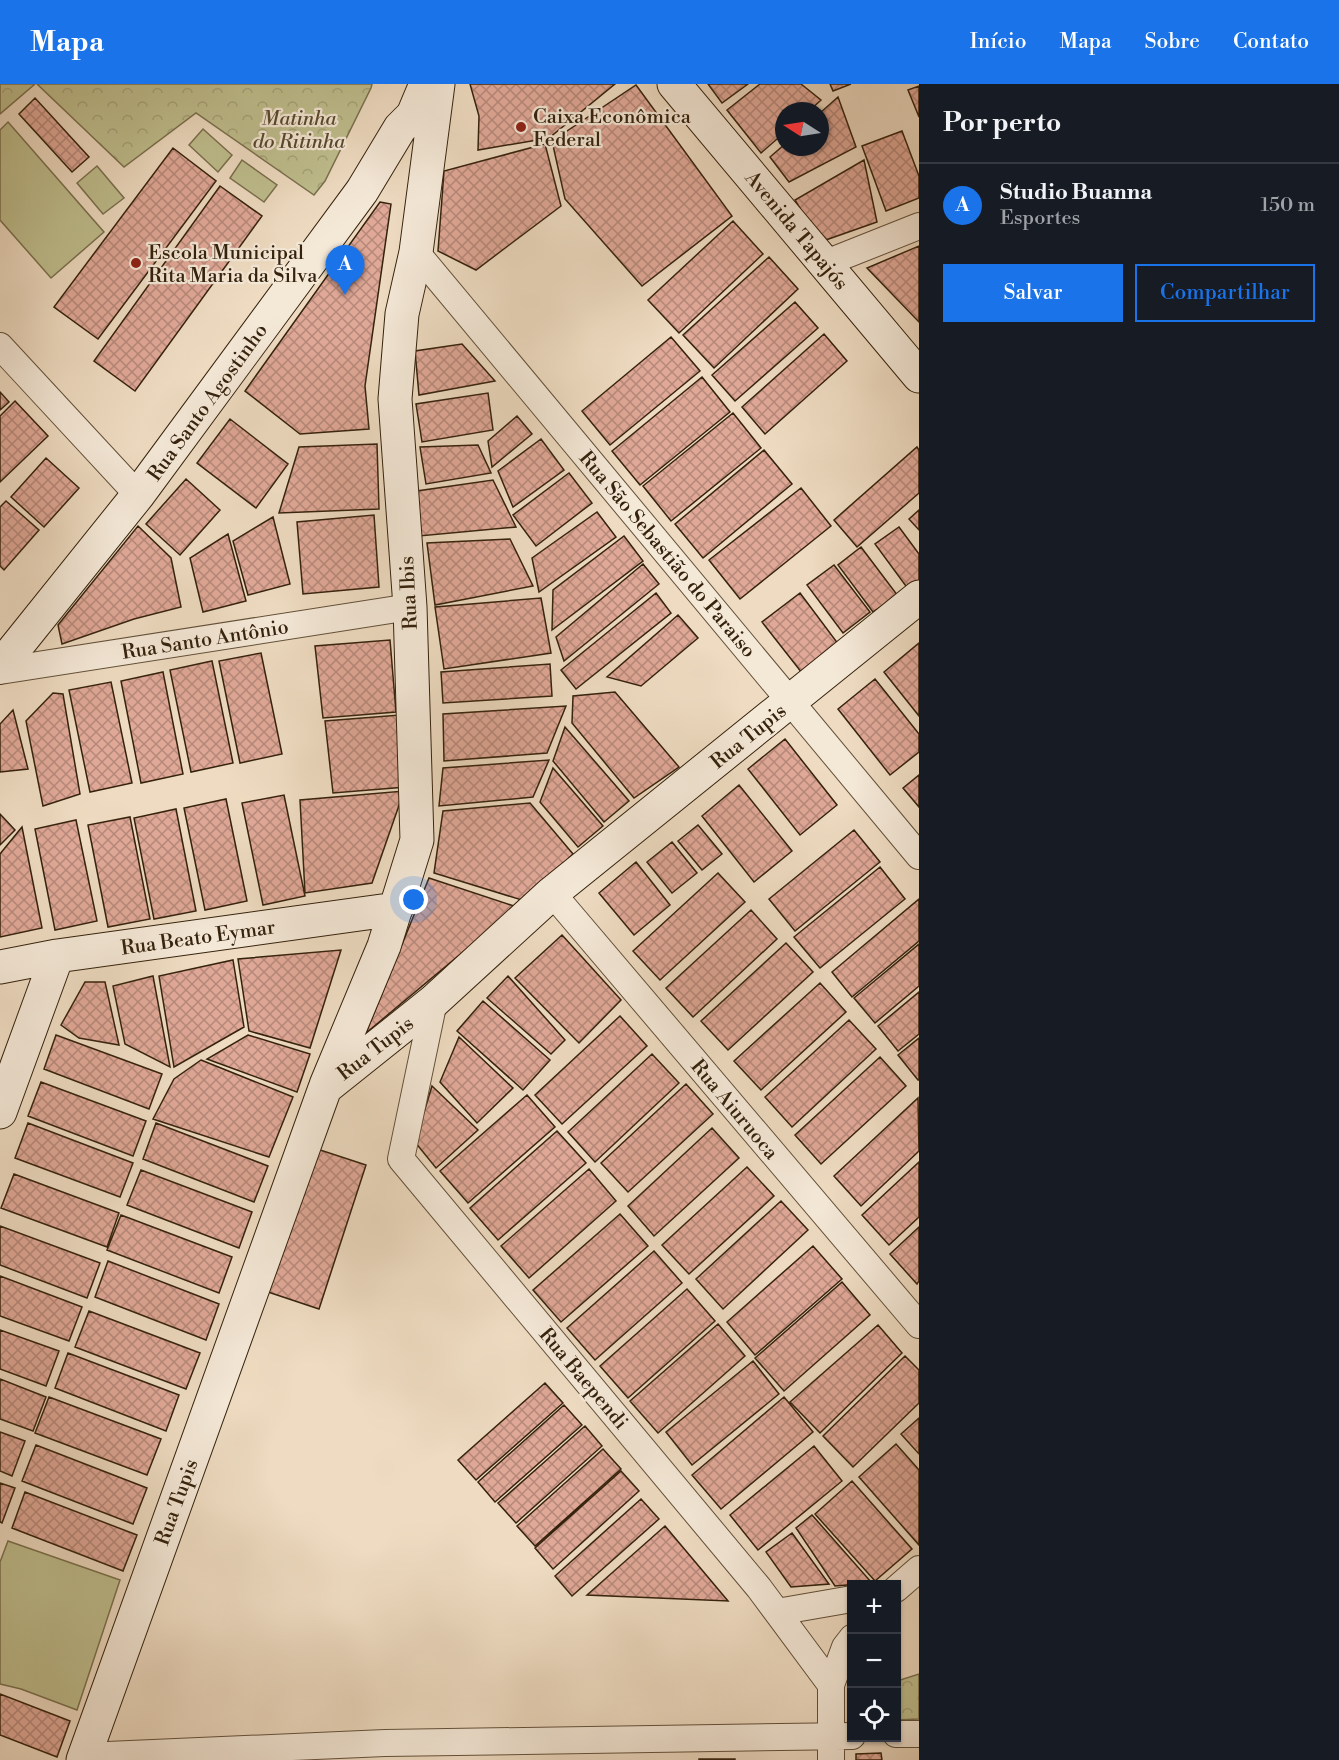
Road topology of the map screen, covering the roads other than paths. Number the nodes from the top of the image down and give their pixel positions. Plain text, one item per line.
1 (405, 84) edge
2 (426, 84) edge
3 (438, 84) edge
4 (674, 84) edge
5 (400, 128) junction
6 (919, 226) edge
7 (416, 252) junction
8 (826, 263) junction
9 (0, 346) edge
10 (919, 376) edge
11 (138, 495) junction
12 (919, 597) edge
13 (410, 608) junction
14 (0, 669) edge
15 (791, 702) junction
16 (919, 856) edge
17 (552, 893) junction
18 (396, 909) junction
19 (57, 956) junction
20 (0, 967) edge
21 (434, 1001) junction
22 (325, 1088) junction
23 (0, 1112) edge
24 (919, 1325) edge
25 (919, 1569) edge
26 (901, 1585) edge
27 (847, 1600) edge
28 (777, 1612) junction
29 (847, 1644) edge
30 (831, 1685) junction
31 (901, 1734) edge
32 (919, 1734) edge
33 (838, 1744) edge
34 (382, 1752) edge
35 (83, 1758) edge

1 - 5 street, Rua Santo Agostinho
2 - 5 street, Rua Santo Agostinho
3 - 7 street, Rua Ibis
4 - 8 street, Avenida Tapajós
5 - 11 street, Rua Santo Agostinho
6 - 8 street
7 - 13 street, Rua Ibis
7 - 15 street, Rua São Sebastião do Paraiso
8 - 10 street, Avenida Tapajós
9 - 11 street
11 - 14 street, Rua Santo Agostinho
12 - 15 street, Rua Tupis
13 - 14 street, Rua Santo Antônio
13 - 18 street, Rua Ibis
15 - 16 street, Rua São Sebastião do Paraiso
15 - 17 street, Rua Tupis
17 - 21 street, Rua Tupis
17 - 24 street, Rua Aiuruoca
18 - 19 street, Rua Beato Eymar
18 - 22 street, Rua Ibis
19 - 20 street, Rua Beato Eymar
19 - 23 street
21 - 22 street, Rua Tupis
21 - 28 street, Rua Baependi
22 - 35 street, Rua Tupis
25 - 26 street
27 - 28 street
28 - 30 street, Rua Baependi
29 - 30 street
30 - 33 street
31 - 32 street
33 - 34 street
34 - 35 street

